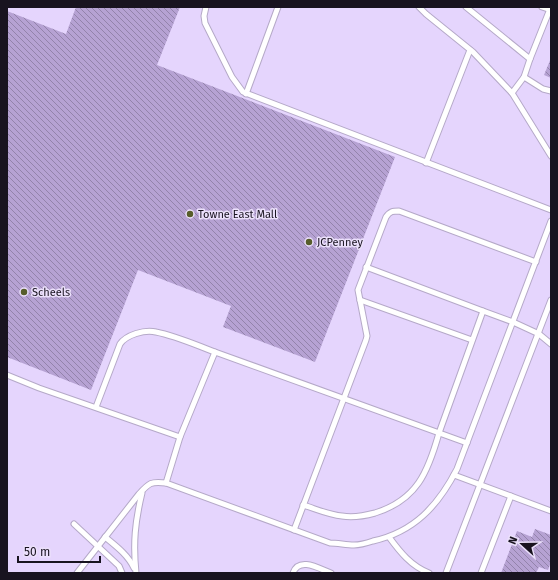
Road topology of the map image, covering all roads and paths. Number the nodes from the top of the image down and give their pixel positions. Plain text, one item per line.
1 (206, 7) edge
2 (278, 7) edge
3 (419, 7) edge
4 (466, 7) edge
5 (542, 7) edge
6 (550, 10) edge
7 (470, 50) junction
8 (530, 59) junction
9 (524, 77) junction
10 (551, 92) edge
11 (512, 93) junction
12 (246, 94) junction
13 (551, 156) edge
14 (426, 163) junction
15 (551, 210) edge
16 (551, 222) edge
17 (536, 262) junction
18 (366, 267) junction
19 (360, 300) junction
20 (551, 300) edge
21 (483, 312) junction
22 (513, 322) junction
23 (539, 334) junction
24 (472, 340) junction
25 (551, 344) edge
26 (215, 352) junction
27 (7, 374) edge
28 (344, 399) junction
29 (96, 407) junction
30 (439, 433) junction
31 (180, 437) junction
32 (467, 443) junction
33 (454, 475) junction
34 (166, 483) junction
35 (480, 484) junction
36 (142, 491) junction
37 (511, 496) junction
38 (303, 505) junction
39 (551, 511) edge
40 (74, 524) dead end
41 (294, 530) junction
42 (105, 537) junction
43 (389, 537) junction
44 (98, 547) junction
45 (77, 573) edge
46 (122, 573) edge
47 (136, 573) edge
48 (293, 573) edge
49 (331, 573) edge
50 (429, 573) edge
51 (446, 573) edge
52 (481, 573) edge

1 - 12 lane
2 - 12 lane
3 - 7 lane
4 - 8 lane
5 - 6 lane
6 - 8 lane
7 - 11 lane
7 - 14 lane
8 - 9 lane
9 - 10 lane
9 - 11 lane
11 - 13 lane
12 - 14 lane
14 - 15 lane
16 - 17 lane
17 - 18 lane
17 - 22 lane
18 - 19 lane
18 - 21 lane
19 - 24 lane
19 - 28 lane
20 - 23 lane
21 - 22 lane
21 - 24 lane
22 - 23 lane
22 - 32 lane
23 - 25 lane
23 - 35 lane
24 - 30 lane
26 - 28 lane
26 - 29 lane
26 - 31 lane
27 - 29 lane
28 - 30 lane
28 - 38 lane
29 - 31 lane
30 - 32 lane
30 - 38 lane
31 - 34 lane
32 - 33 lane
33 - 35 lane
33 - 43 lane
34 - 36 lane
34 - 41 lane
35 - 37 lane
35 - 51 lane
36 - 42 lane
36 - 47 lane
37 - 39 lane
37 - 52 lane
38 - 41 lane
40 - 44 lane
41 - 43 lane
42 - 44 lane
42 - 47 lane
43 - 50 lane
44 - 45 lane
44 - 46 lane
48 - 49 lane

